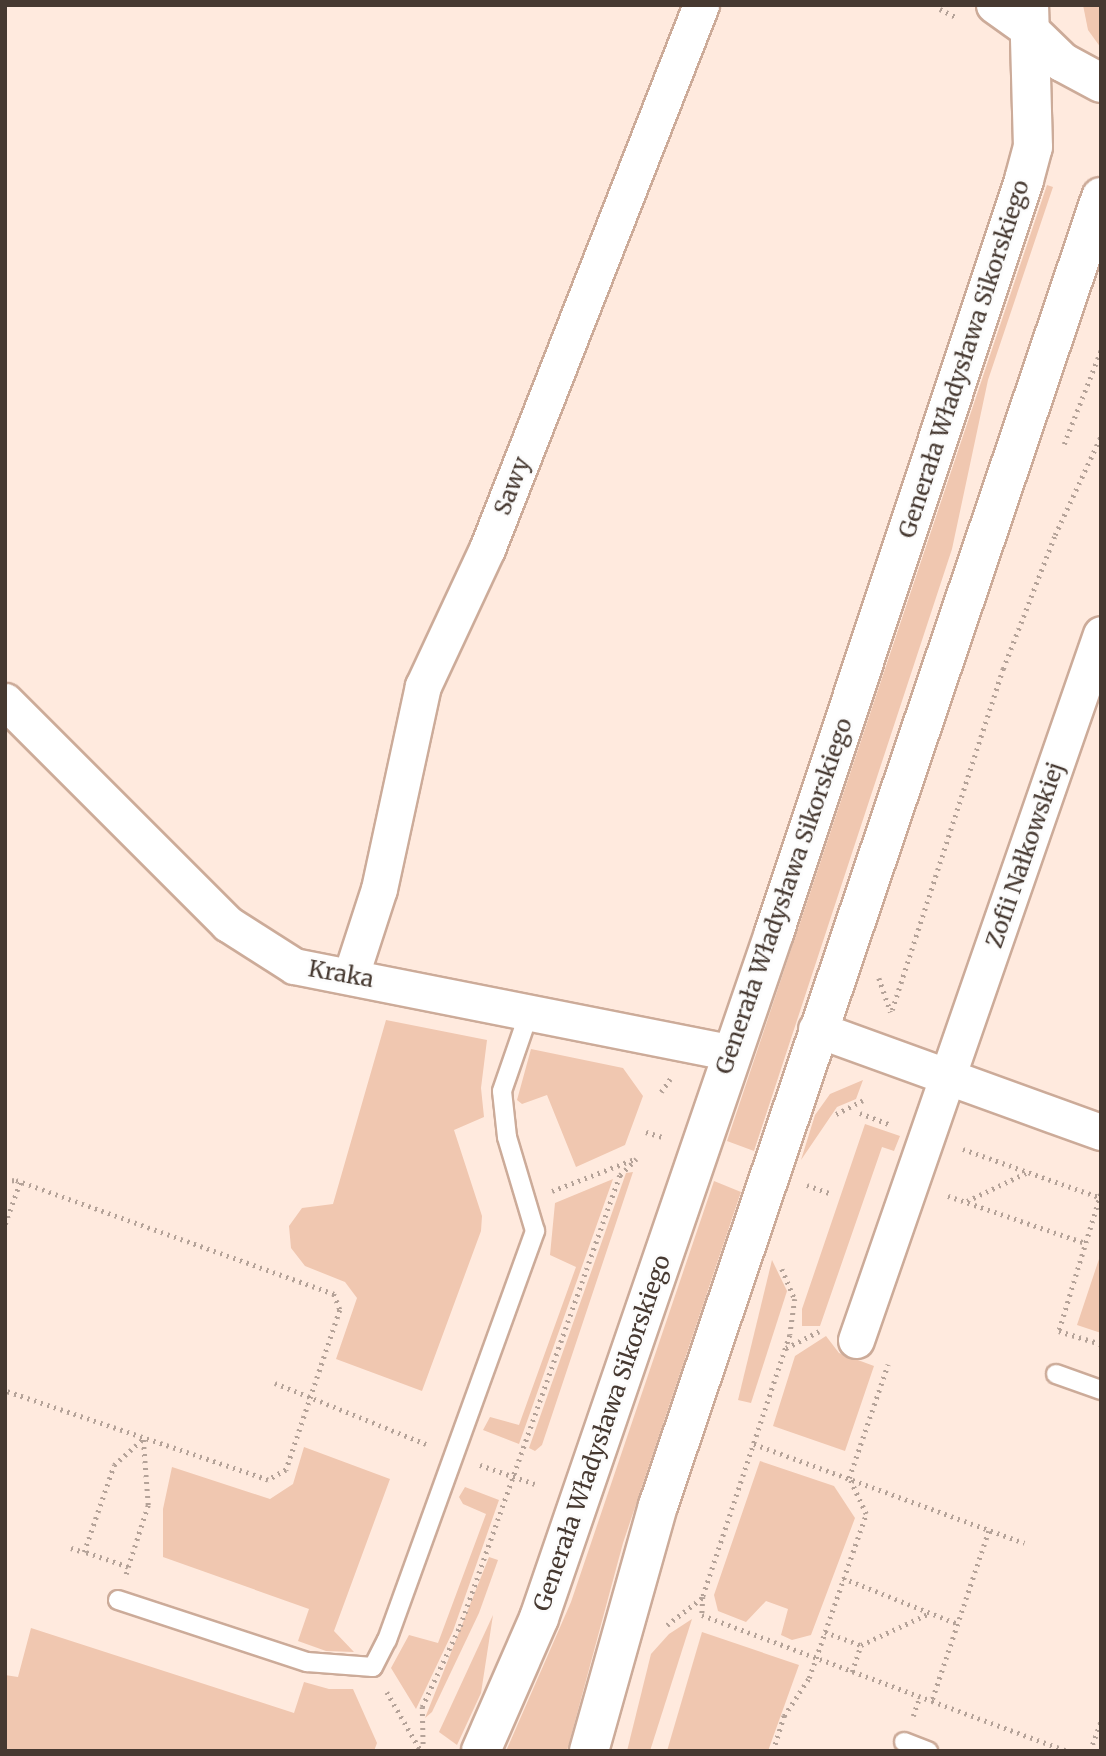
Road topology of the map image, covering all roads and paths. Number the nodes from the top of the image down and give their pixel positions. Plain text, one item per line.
1 (701, 5) edge
2 (994, 5) edge
3 (940, 9) dead end
4 (1029, 18) edge
5 (965, 23) dead end
6 (1101, 83) edge
7 (1101, 197) edge
8 (1091, 244) edge
9 (1101, 436) edge
10 (1101, 634) edge
11 (5, 701) edge
12 (351, 975) junction
13 (881, 986) dead end
14 (529, 1013) junction
15 (816, 1029) junction
16 (732, 1053) junction
17 (949, 1076) junction
18 (860, 1113) dead end
19 (1101, 1132) edge
20 (928, 1137) junction
21 (1028, 1172) junction
22 (5, 1181) edge
23 (20, 1182) junction
24 (797, 1182) dead end
25 (832, 1194) dead end
26 (1100, 1196) edge
27 (526, 1201) junction
28 (966, 1202) junction
29 (943, 1208) dead end
30 (5, 1224) edge
31 (1085, 1244) junction
32 (794, 1299) dead end
33 (856, 1340) dead end
34 (1101, 1344) edge
35 (891, 1354) dead end
36 (1056, 1374) dead end
37 (275, 1383) dead end
38 (1101, 1390) edge
39 (5, 1391) edge
40 (311, 1395) junction
41 (143, 1438) junction
42 (754, 1444) junction
43 (445, 1452) junction
44 (514, 1476) junction
45 (849, 1478) junction
46 (535, 1484) dead end
47 (989, 1531) junction
48 (1024, 1543) dead end
49 (71, 1548) dead end
50 (84, 1552) junction
51 (128, 1567) junction
52 (843, 1578) junction
53 (118, 1600) joint
54 (931, 1613) junction
55 (958, 1624) junction
56 (825, 1632) junction
57 (862, 1645) junction
58 (815, 1658) junction
59 (373, 1667) junction
60 (852, 1672) junction
61 (920, 1696) junction
62 (932, 1701) junction
63 (916, 1707) dead end
64 (1101, 1720) edge
65 (904, 1742) dead end
66 (422, 1751) edge
67 (481, 1751) edge
68 (589, 1751) edge
69 (773, 1751) edge
70 (928, 1751) edge
71 (1067, 1751) edge
72 (1090, 1751) edge

1 - 12 street, Sawy
2 - 4 street
3 - 5 path
4 - 6 street
4 - 16 street, Generała Władysława Sikorskiego
7 - 8 street
8 - 15 street
9 - 13 path
10 - 17 street, Zofii Nałkowskiej
11 - 12 street, Kraka
12 - 14 street, Kraka
14 - 16 street, Kraka
14 - 27 lane
15 - 17 street
15 - 68 street
16 - 67 street, Generała Władysława Sikorskiego
17 - 19 street
17 - 20 street, Zofii Nałkowskiej
18 - 20 path
20 - 21 path
20 - 33 street, Zofii Nałkowskiej
21 - 26 path
21 - 28 path
22 - 23 path
23 - 30 path
23 - 40 path
24 - 25 path
26 - 31 path
27 - 43 lane
27 - 44 path
28 - 29 path
28 - 31 path
31 - 34 path
32 - 42 path
35 - 45 path
36 - 38 lane
37 - 40 path
39 - 41 path
40 - 41 path
40 - 43 path
41 - 50 path
41 - 51 path
42 - 45 path
42 - 58 path
43 - 44 path
43 - 59 lane
44 - 46 path
44 - 66 path
45 - 47 path
45 - 52 path
47 - 48 path
47 - 55 path
49 - 50 path
50 - 51 path
51 - 53 path
52 - 54 path
52 - 56 path
53 - 59 lane
54 - 55 path
54 - 57 path
55 - 62 path
56 - 57 path
56 - 58 path
57 - 60 path
58 - 60 path
58 - 69 path
59 - 66 path
60 - 61 path
61 - 62 path
61 - 63 path
62 - 71 path
64 - 72 path
65 - 70 lane

